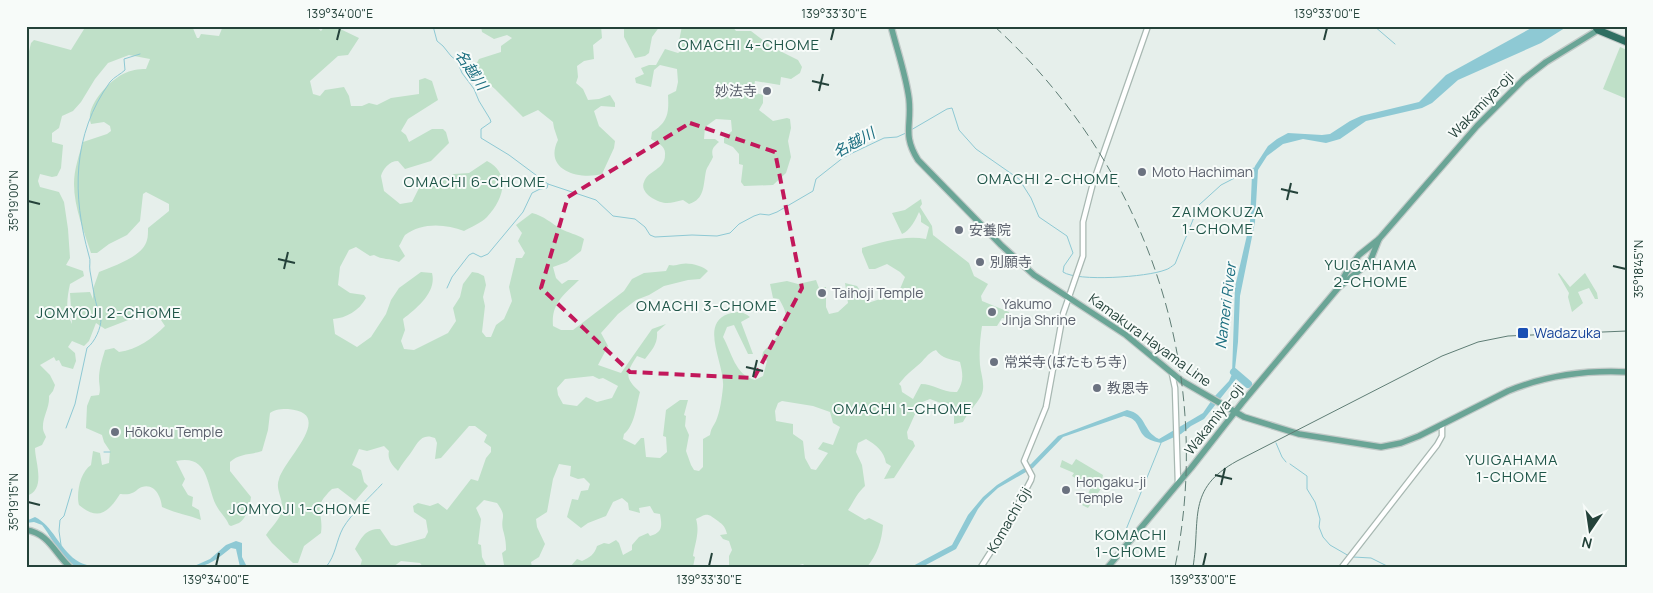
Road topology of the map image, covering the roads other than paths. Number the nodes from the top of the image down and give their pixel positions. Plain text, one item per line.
1 (891, 26) edge
2 (1148, 26) edge
3 (1597, 28) edge
4 (1627, 42) edge
5 (1379, 239) junction
6 (1339, 287) junction
7 (1069, 298) junction
8 (1627, 372) edge
9 (1172, 374) junction
10 (1234, 413) junction
11 (1442, 425) junction
12 (1178, 483) junction
13 (26, 530) edge
14 (70, 567) edge
15 (981, 567) edge
16 (1108, 567) edge
17 (1342, 567) edge

1 - 7 main road, Kamakura Hayama Line
2 - 7 street, Komachi ōji
3 - 4 highway
3 - 5 main road, Wakamiya-oji
5 - 6 main road, Wakamiya-oji
5 - 6 main road, Wakamiya-oji
6 - 10 main road, Wakamiya-oji
7 - 9 main road, Kamakura Hayama Line
7 - 15 street, Komachi ōji
8 - 11 main road, Kamakura Hayama Line
9 - 10 main road, Kamakura Hayama Line
9 - 12 street
10 - 11 main road, Kamakura Hayama Line
10 - 12 main road, Wakamiya-oji
11 - 17 street
12 - 16 main road, Wakamiya-oji
13 - 14 main road

